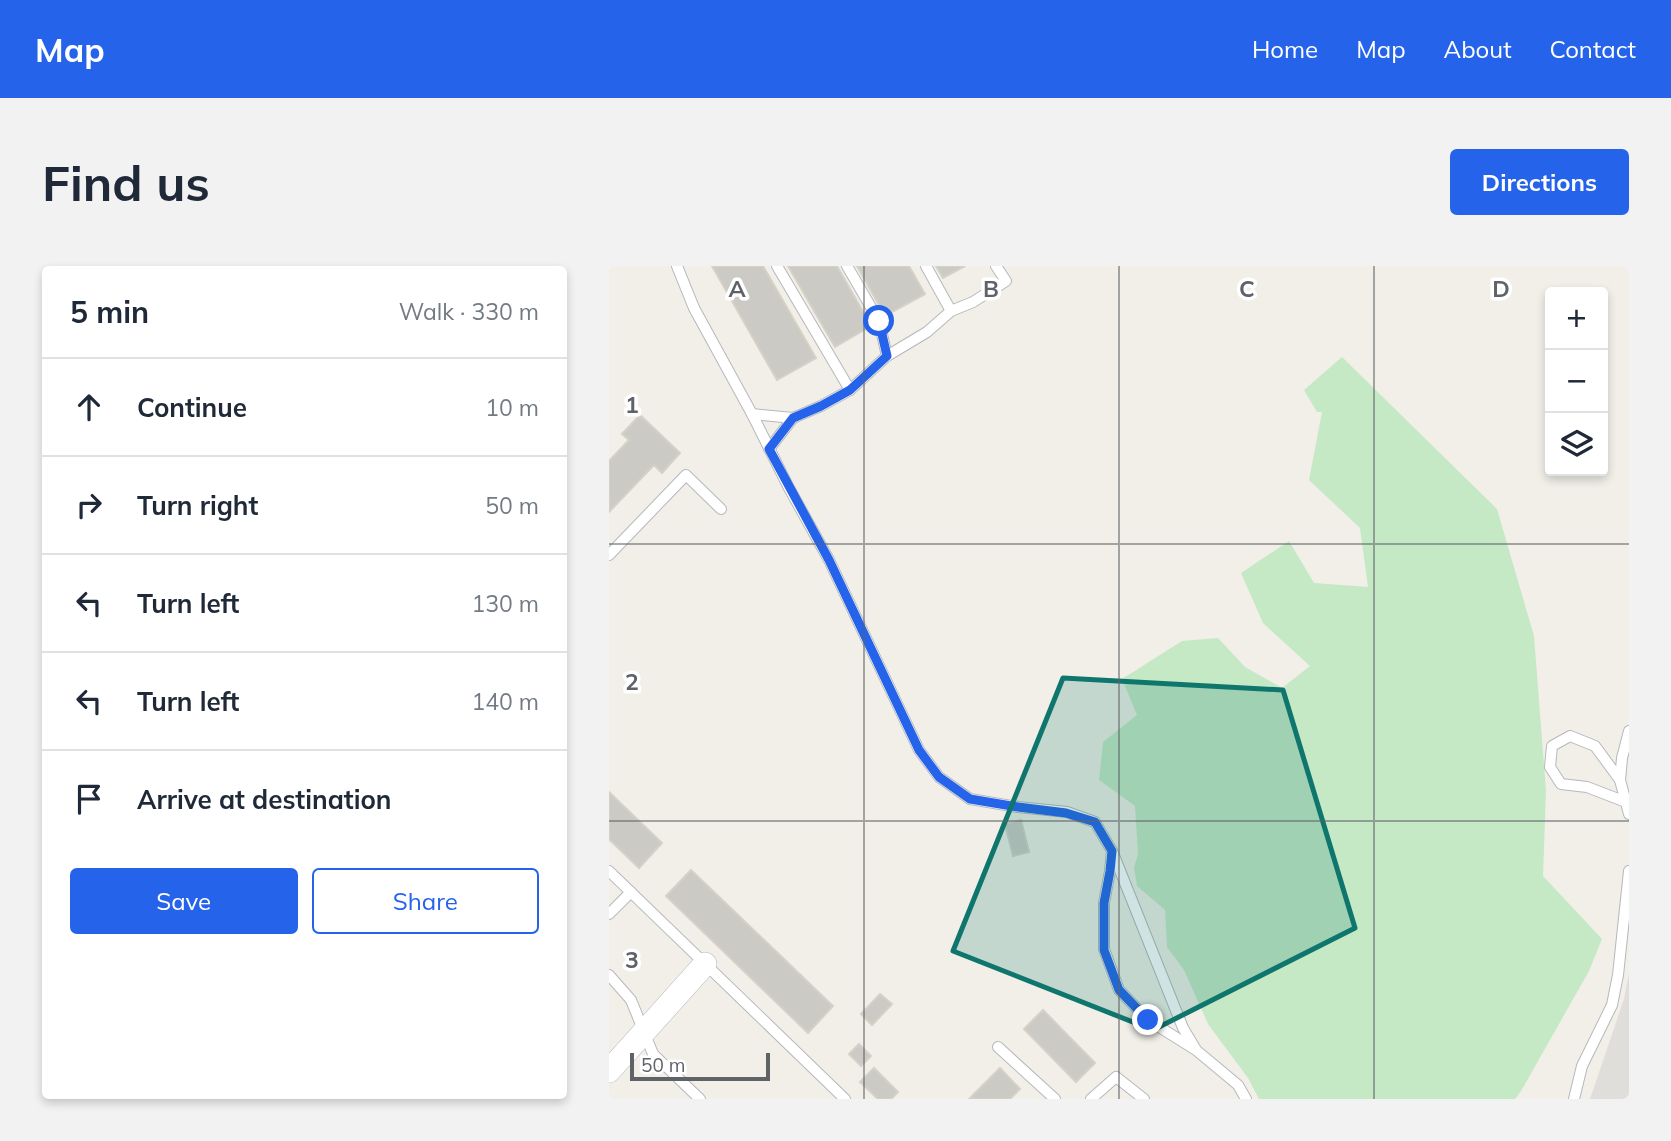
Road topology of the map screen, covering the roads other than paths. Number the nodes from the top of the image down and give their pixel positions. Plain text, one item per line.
1 (677, 266) edge
2 (777, 266) edge
3 (847, 266) edge
4 (926, 266) edge
5 (996, 266) edge
6 (951, 311) junction
7 (887, 356) junction
8 (850, 390) junction
9 (752, 414) junction
10 (793, 418) junction
11 (769, 449) junction
12 (721, 509) dead end
13 (609, 555) edge
14 (1629, 731) edge
15 (1620, 780) junction
16 (1626, 802) junction
17 (1629, 814) edge
18 (1112, 851) junction
19 (609, 871) edge
20 (1629, 871) edge
21 (631, 892) junction
22 (609, 914) edge
23 (705, 964) junction
24 (609, 975) edge
25 (644, 1032) junction
26 (998, 1047) dead end
27 (1196, 1050) junction
28 (609, 1071) edge
29 (700, 1099) edge
30 (845, 1099) edge
31 (1055, 1099) edge
32 (1091, 1099) edge
33 (1144, 1099) edge
34 (1246, 1099) edge
35 (1574, 1099) edge

1 - 9 lane
2 - 8 lane
3 - 7 lane
4 - 6 lane
5 - 6 lane
6 - 7 lane
7 - 8 lane
8 - 10 lane
9 - 10 lane
9 - 11 lane
10 - 11 lane
11 - 18 lane
12 - 13 lane
14 - 15 lane
15 - 16 lane
15 - 16 lane
16 - 17 lane
18 - 27 lane
18 - 27 lane
19 - 21 lane
20 - 35 lane
21 - 22 lane
21 - 23 lane
23 - 25 street
23 - 30 lane
24 - 25 lane
25 - 28 street
25 - 29 lane
26 - 31 lane
27 - 34 lane
32 - 33 lane

